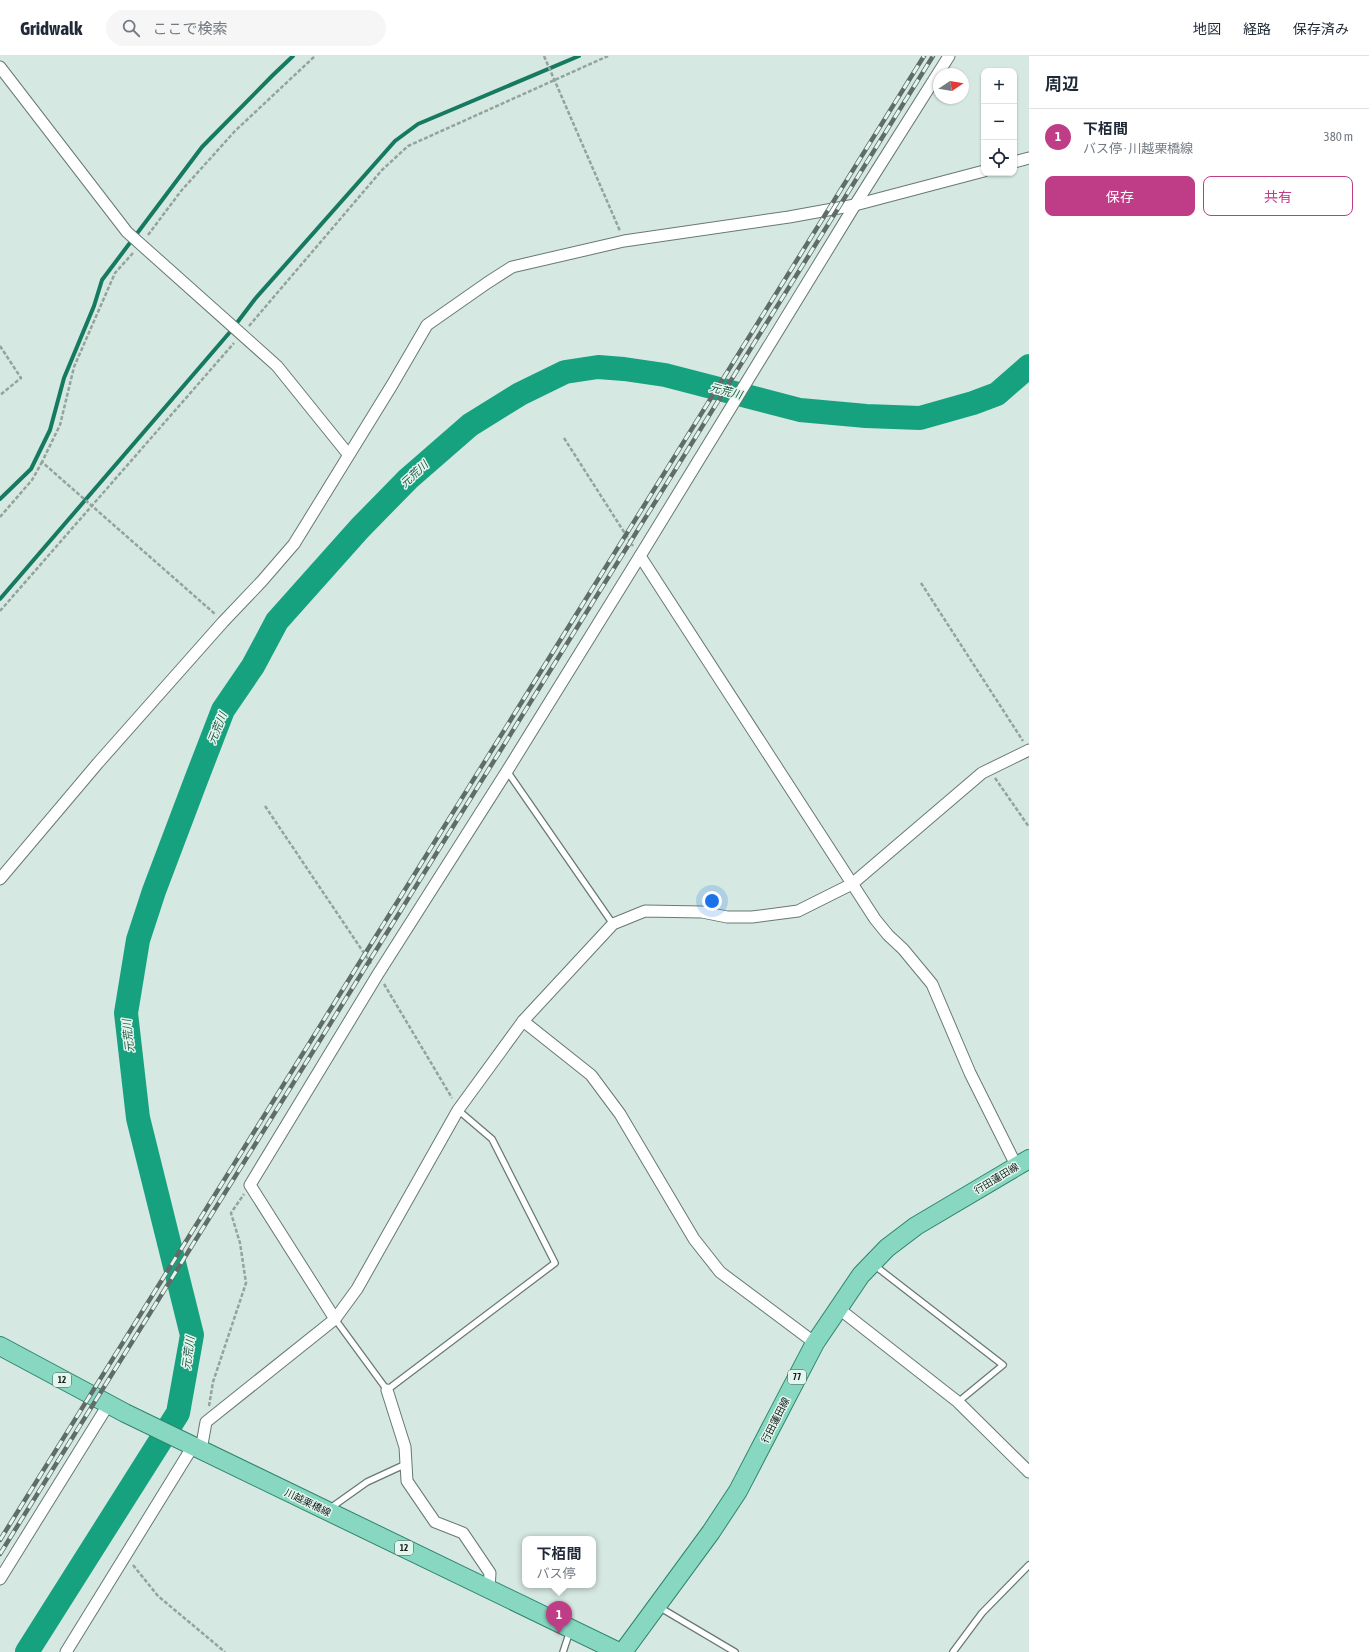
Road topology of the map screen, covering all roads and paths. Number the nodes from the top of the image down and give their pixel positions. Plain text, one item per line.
1 (315, 56) edge
2 (544, 56) edge
3 (608, 56) edge
4 (949, 56) edge
5 (0, 67) edge
6 (554, 79) junction
7 (1029, 158) edge
8 (1017, 161) edge
9 (981, 172) edge
10 (855, 205) junction
11 (624, 241) junction
12 (141, 244) junction
13 (242, 334) junction
14 (0, 346) edge
15 (0, 395) edge
16 (564, 438) dead end
17 (348, 454) junction
18 (42, 462) junction
19 (91, 505) junction
20 (0, 517) edge
21 (640, 556) junction
22 (921, 583) dead end
23 (0, 611) edge
24 (223, 622) junction
25 (1029, 750) edge
26 (989, 770) junction
27 (507, 771) junction
28 (265, 806) dead end
29 (1029, 827) edge
30 (0, 879) edge
31 (852, 884) junction
32 (613, 924) junction
33 (378, 974) junction
34 (523, 1021) junction
35 (458, 1110) junction
36 (1022, 1162) edge
37 (250, 1185) junction
38 (872, 1263) junction
39 (838, 1308) junction
40 (335, 1319) junction
41 (815, 1343) junction
42 (0, 1346) edge
43 (387, 1390) junction
44 (958, 1402) junction
45 (108, 1405) junction
46 (206, 1422) junction
47 (194, 1447) junction
48 (406, 1463) junction
49 (1029, 1472) edge
50 (327, 1510) junction
51 (126, 1556) junction
52 (1029, 1565) edge
53 (0, 1579) edge
54 (489, 1589) junction
55 (657, 1606) junction
56 (571, 1629) junction
57 (66, 1652) edge
58 (225, 1652) edge
59 (563, 1652) edge
60 (619, 1652) edge
61 (623, 1652) edge
62 (735, 1652) edge
63 (953, 1652) edge

1 - 12 path
2 - 6 path
3 - 6 path
4 - 10 street
5 - 12 street
6 - 11 path
6 - 13 path
7 - 8 street
9 - 10 street
10 - 11 street
10 - 21 street
11 - 17 street
12 - 13 street
12 - 18 path
13 - 17 street
13 - 19 path
14 - 15 path
16 - 21 path
17 - 24 street
18 - 19 path
18 - 20 path
19 - 23 path
19 - 24 path
21 - 27 street
21 - 31 street
22 - 25 path
24 - 30 street
25 - 26 street
26 - 29 path
26 - 31 street
27 - 32 lane
27 - 33 street
28 - 33 path
31 - 32 street
31 - 36 street
32 - 34 street
33 - 35 path
33 - 37 street
34 - 35 street
34 - 41 street
35 - 40 street
35 - 43 lane
36 - 38 main road, 行田蓮田線 / 77
37 - 40 street
37 - 46 path
38 - 39 main road, 行田蓮田線 / 77
38 - 44 lane
39 - 41 main road, 行田蓮田線 / 77
39 - 44 street
40 - 43 lane
40 - 46 street
41 - 55 main road, 行田蓮田線 / 77
42 - 45 main road, 川越栗橋線 / 12
43 - 48 street
44 - 49 street
45 - 47 main road, 川越栗橋線 / 12
45 - 53 street
46 - 47 street
47 - 50 main road, 川越栗橋線 / 12
47 - 51 street
48 - 50 lane
48 - 54 street
50 - 54 main road, 川越栗橋線 / 12
51 - 57 street
51 - 58 path
52 - 63 lane
54 - 56 main road, 川越栗橋線 / 12
55 - 61 main road, 行田蓮田線 / 77
55 - 62 lane
56 - 59 lane
56 - 60 main road, 川越栗橋線 / 12

